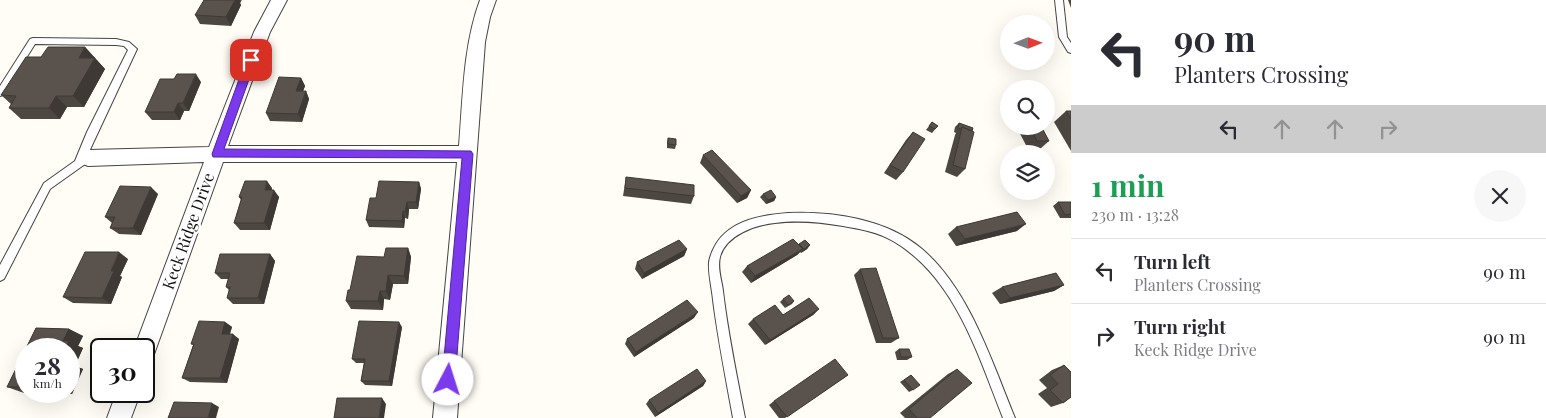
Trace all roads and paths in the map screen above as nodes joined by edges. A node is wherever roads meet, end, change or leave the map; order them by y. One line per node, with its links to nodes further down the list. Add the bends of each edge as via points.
1 (278, 0): 6 (street, Keck Ridge Drive, via 262,32)
2 (488, 0): 7 (street, via 477,42)
3 (1059, 0): 4 (lane, via 1063,38)
4 (1071, 50)
5 (0, 93): 8 (lane, via 34,41 116,42 133,49 92,132)
6 (217, 154): 7 (street); 8 (street); 10 (street, Keck Ridge Drive)
7 (468, 154): 13 (street)
8 (84, 160): 9 (lane, via 48,186)
9 (0, 276)
10 (149, 338)
11 (125, 403): 12 (street)
12 (120, 418)
13 (445, 418)
14 (739, 418): 15 (lane, via 718,304 714,259 721,244 733,232 751,224 771,218 814,216 855,224 898,238 918,251 964,311)
15 (1009, 418)

